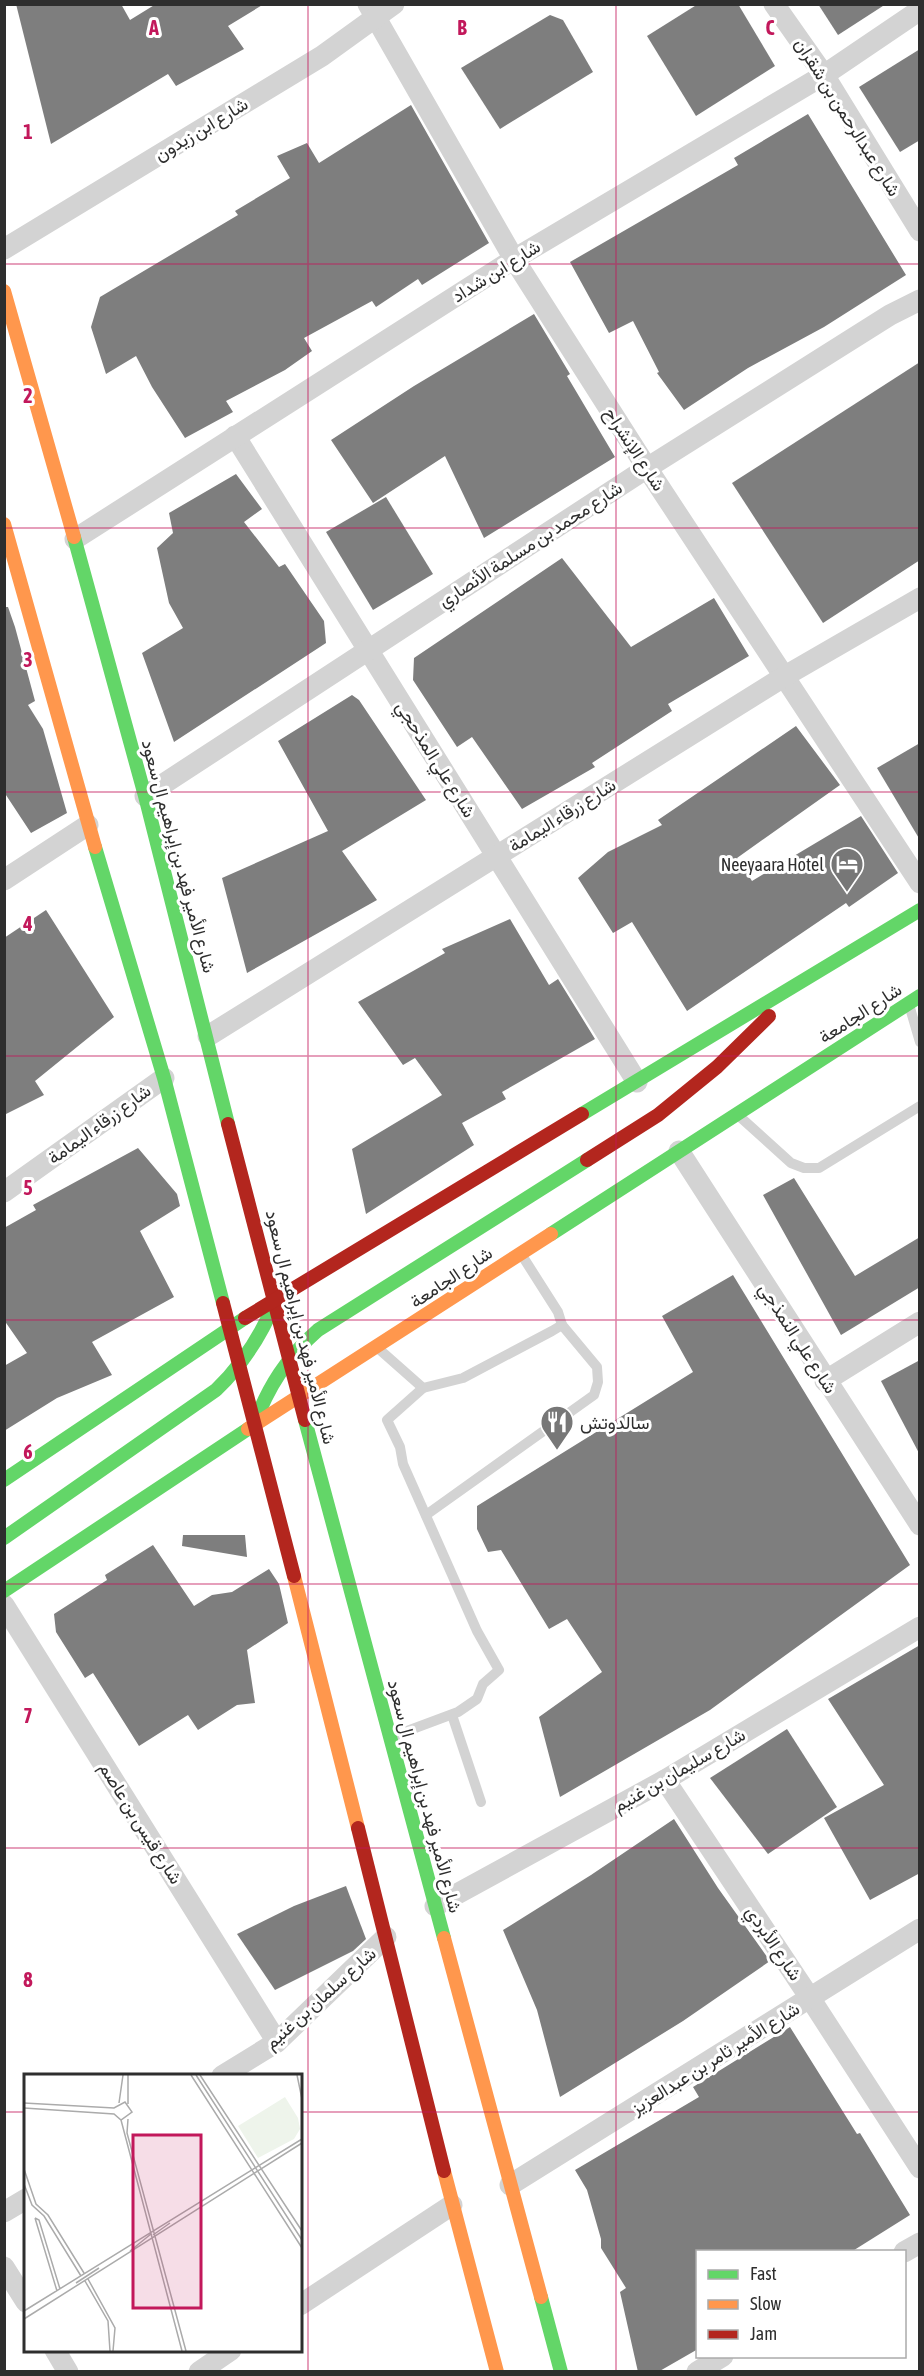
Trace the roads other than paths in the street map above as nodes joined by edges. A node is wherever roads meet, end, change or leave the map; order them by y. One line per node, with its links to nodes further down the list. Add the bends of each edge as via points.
1 (394, 4): 3 (street, شارع ابن زيدون)
2 (774, 4): 5 (street, شارع عبدالرحمن بن شقران)
3 (372, 10): 7 (street, شارع ابن زيدون, via 322,56); 8 (street, شارع الإنشراح)
4 (920, 10): 5 (street, شارع ابن شداد)
5 (824, 75): 6 (street, شارع عبدالرحمن بن شقران); 8 (street, شارع ابن شداد)
6 (920, 231)
7 (4, 249)
8 (514, 259): 11 (street, شارع ابن شداد); 12 (street, شارع الإنشراح)
9 (4, 291): 14 (main road, شارع الأمير فهد بن إبراهيم ال سعود)
10 (920, 300): 12 (street, شارع محمد بن مسلمة الأنصاري)
11 (236, 436): 14 (street, شارع ابن شداد); 18 (street, شارع علي المذحجي)
12 (647, 468): 18 (street, شارع محمد بن مسلمة الأنصاري); 19 (street, شارع الإنشراح)
13 (4, 524): 15 (main road)
14 (75, 538): 20 (main road, شارع الأمير فهد بن إبراهيم ال سعود)
15 (21, 582): 16 (street); 21 (main road)
16 (4, 596)
17 (920, 598): 19 (street, شارع زرقاء اليمامة)
18 (368, 650): 20 (street, شارع محمد بن مسلمة الأنصاري); 22 (street, شارع علي المذحجي)
19 (785, 676): 22 (street, شارع زرقاء اليمامة); 24 (street, شارع الإنشراح)
20 (145, 796): 28 (main road, شارع الأمير فهد بن إبراهيم ال سعود)
21 (88, 825): 23 (street); 30 (main road)
22 (496, 856): 28 (street, شارع زرقاء اليمامة); 31 (street, شارع علي المذحجي)
23 (4, 880)
24 (920, 884)
25 (920, 910): 26 (main road)
26 (796, 986): 31 (main road); 42 (main road, via 731,1054 658,1115 318,1330)
27 (914, 1000): 29 (lane); 33 (main road, شارع الجامعة)
28 (208, 1036): 37 (main road, شارع الأمير فهد بن إبراهيم ال سعود)
29 (920, 1042)
30 (164, 1078): 35 (street, شارع زرقاء اليمامة); 40 (main road)
31 (637, 1082): 37 (main road)
32 (920, 1106): 33 (lane, via 819,1167 791,1163)
33 (736, 1114): 34 (main road, شارع الجامعة)
34 (679, 1151): 36 (main road, شارع الجامعة); 44 (street, شارع علي النمذجي)
35 (4, 1192)
36 (520, 1253): 39 (lane, via 558,1312); 41 (main road, شارع الجامعة)
37 (275, 1302): 40 (main road); 42 (main road, شارع الأمير فهد بن إبراهيم ال سعود); 43 (main road, via 258,1340)
38 (920, 1322): 44 (street)
39 (562, 1325): 45 (lane, via 463,1378); 49 (lane, via 597,1367 594,1395)
40 (229, 1329): 43 (main road); 48 (main road)
41 (377, 1348): 45 (lane); 46 (main road, شارع الجامعة)
42 (288, 1357): 46 (main road, شارع الأمير فهد بن إبراهيم ال سعود); 47 (main road, via 273,1378)
43 (239, 1368): 47 (main road); 51 (main road, via 204,1400)
44 (825, 1381): 50 (street, شارع علي النمذجي)
45 (423, 1388): 49 (lane, via 387,1420)
46 (299, 1397): 47 (main road, شارع الجامعة); 56 (main road, شارع الأمير فهد بن إبراهيم ال سعود)
47 (254, 1425): 52 (main road, شارع الجامعة); 61 (main road)
48 (4, 1480)
49 (426, 1515): 55 (lane, via 477,1631 499,1670 483,1684 477,1699)
50 (920, 1525)
51 (4, 1538)
52 (4, 1591)
53 (4, 1605): 63 (street, شارع قيس بن عاصم)
54 (920, 1627): 57 (street, شارع سليمان بن غنيم)
55 (452, 1715): 56 (lane); 58 (lane)
56 (391, 1737): 59 (main road, شارع الأمير فهد بن إبراهيم ال سعود)
57 (665, 1780): 59 (street, شارع سليمان بن غنيم); 62 (street, شارع الأبردي)
58 (481, 1802)
59 (435, 1906): 66 (main road, شارع الأمير فهد بن إبراهيم ال سعود)
60 (920, 1929): 62 (street, شارع الأمير ثامر بن عبدالعزيز)
61 (386, 1937): 63 (street, شارع سلمان بن غنيم); 68 (main road)
62 (810, 1998): 65 (street, شارع الأبردي); 66 (street, شارع الأمير ثامر بن عبدالعزيز)
63 (277, 2042): 64 (street, شارع سلمان بن غنيم)
64 (225, 2074)
65 (920, 2168)
66 (510, 2185): 81 (main road, شارع الأمير فهد بن إبراهيم ال سعود)
67 (24, 2200): 69 (street)
68 (452, 2205): 74 (street); 80 (main road)
69 (4, 2212)
70 (920, 2243): 71 (street)
71 (906, 2251)
72 (4, 2267): 73 (street)
73 (24, 2299)
74 (302, 2304)
75 (56, 2352): 78 (street)
76 (228, 2352): 79 (street)
77 (720, 2358): 82 (street)
78 (68, 2372)
79 (199, 2372)
80 (497, 2372)
81 (561, 2372)
82 (697, 2372)

